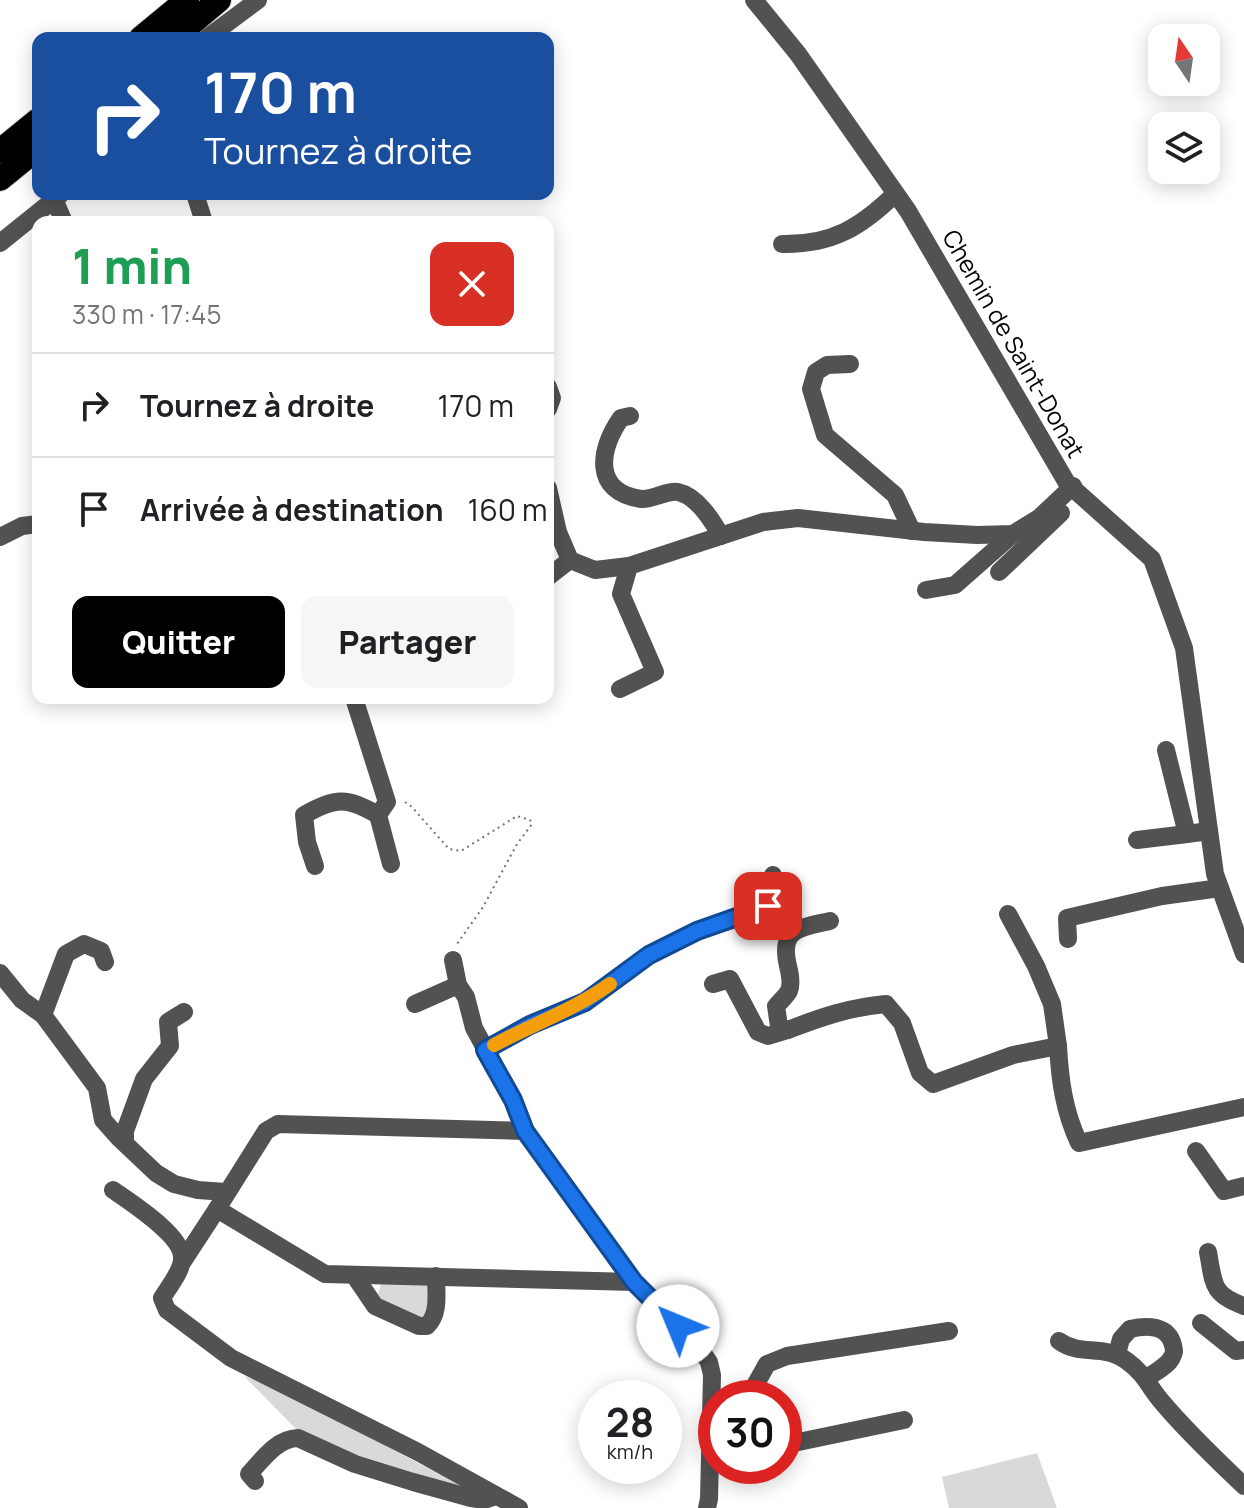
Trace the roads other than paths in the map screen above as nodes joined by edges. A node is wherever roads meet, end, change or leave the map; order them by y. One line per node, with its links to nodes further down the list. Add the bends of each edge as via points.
1 (187, 0): 5 (highway)
2 (219, 0): 6 (highway)
3 (258, 0): 7 (street)
4 (754, 0): 12 (street, Chemin de Saint-Donat)
5 (148, 32)
6 (181, 32)
7 (215, 32)
8 (32, 125): 9 (highway)
9 (0, 151)
10 (32, 153): 11 (highway)
11 (0, 179)
12 (895, 194): 17 (street, via 862,224 833,237); 20 (street, Chemin de Saint-Donat)
13 (54, 200): 14 (street)
14 (34, 216)
15 (32, 218): 16 (street)
16 (0, 243)
17 (782, 244)
18 (850, 364): 23 (street, via 827,365 816,372 811,389 825,435 895,495)
19 (630, 416): 25 (street, via 621,418 604,451 607,478 618,490 643,499 677,492 693,500)
20 (1073, 486): 24 (street); 30 (street, via 1068,507); 36 (street, Chemin de Saint-Donat, via 1152,559 1184,648)
21 (554, 514): 27 (street)
22 (32, 525): 26 (street)
23 (912, 531): 24 (street); 25 (street, via 798,518 763,522)
24 (1013, 534): 31 (street, via 955,585)
25 (721, 536): 28 (street)
26 (0, 537)
27 (570, 560): 28 (street, via 595,570); 29 (street)
28 (629, 566): 32 (street, via 621,594 655,672)
29 (554, 572)
30 (999, 572)
31 (926, 590)
32 (620, 689)
33 (356, 704): 35 (street, via 386,796)
34 (1166, 750): 37 (street)
35 (378, 815): 39 (street); 40 (street, via 355,802 326,802 304,815)
36 (1209, 831): 37 (street); 42 (street, Chemin de Saint-Donat)
37 (1187, 834): 38 (street)
38 (1137, 840)
39 (391, 864)
40 (315, 866)
41 (773, 875): 57 (street, via 776,894 768,906 649,955 585,1002)
42 (1220, 888): 45 (street, via 1067,918); 46 (street, Chemin de Saint-Donat)
43 (1008, 914): 56 (street, via 1052,1004)
44 (830, 921): 55 (street, via 788,936 784,947 789,990 776,1006 779,1026)
45 (1068, 939)
46 (1244, 954)
47 (453, 960): 51 (street)
48 (105, 962): 54 (street, via 101,951 84,944 66,954)
49 (0, 973): 54 (street)
50 (713, 984): 55 (street, via 730,979 758,1032 768,1036)
51 (458, 985): 52 (street); 57 (street)
52 (415, 1004)
53 (184, 1012): 60 (street, via 168,1022 170,1046 144,1079)
54 (43, 1015): 60 (street, via 97,1088 103,1120)
55 (788, 1030): 56 (street, via 829,1014 886,1004 902,1023 920,1073 933,1084 1013,1055)
56 (1058, 1046): 58 (street, via 1060,1084 1079,1143)
57 (485, 1050): 59 (street)
58 (1244, 1107)
59 (525, 1131): 64 (street, via 278,1124 266,1131); 69 (street)
60 (125, 1143): 64 (street, via 174,1184)
61 (1196, 1151): 62 (street, via 1224,1191)
62 (1244, 1186)
63 (113, 1190): 66 (street, via 180,1246)
64 (221, 1200): 66 (street); 67 (street, via 325,1274)
65 (1208, 1252): 70 (street, via 1222,1297)
66 (183, 1261): 84 (street, via 162,1298 167,1310 231,1358)
67 (354, 1275): 68 (street); 68 (street, via 375,1306 419,1326 432,1322)
68 (436, 1276): 69 (street)
69 (634, 1282): 77 (street, via 700,1349)
70 (1244, 1306)
71 (1201, 1323): 74 (street, via 1236,1351)
72 (949, 1331): 78 (street, via 787,1356 767,1364)
73 (1059, 1341): 75 (street, via 1071,1350)
74 (1244, 1350)
75 (1117, 1354): 76 (street); 76 (street, via 1130,1329 1166,1331 1174,1353)
76 (1147, 1378): 83 (street, via 1160,1400)
77 (712, 1380)
78 (758, 1380)
79 (904, 1420): 80 (street)
80 (802, 1441)
81 (255, 1481): 84 (street, via 249,1474 270,1451 288,1438 298,1438 413,1482 471,1498)
82 (710, 1484): 86 (street)
83 (1244, 1486)
84 (496, 1496): 85 (street)
85 (519, 1508)
86 (707, 1508)

